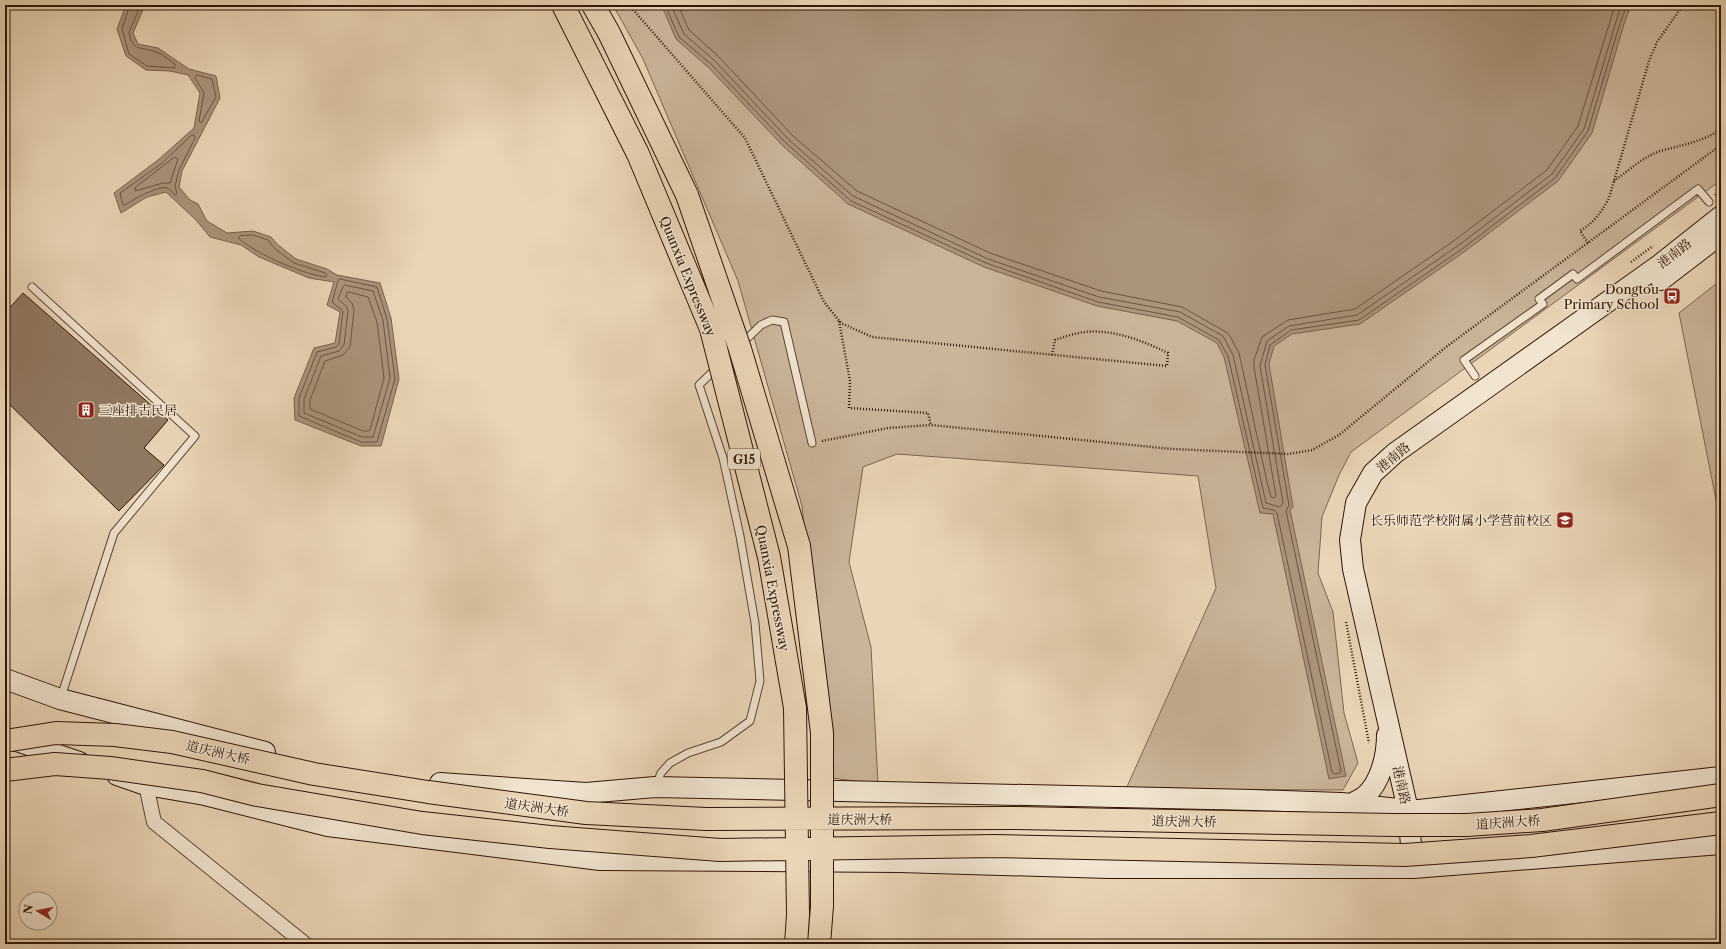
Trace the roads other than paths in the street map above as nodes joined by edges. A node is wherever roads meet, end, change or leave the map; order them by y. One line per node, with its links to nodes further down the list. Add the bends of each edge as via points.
1 (564, 5): 24 (highway, Quanxia Expressway / G15, bridge, via 638,154 710,330 770,557 794,708 798,915)
2 (593, 5): 25 (highway, Quanxia Expressway / G15, bridge, via 687,195 740,349 799,546 822,733 822,906)
3 (1715, 209): 6 (lane, via 1698,189 1577,279 1573,274 1539,299 1543,304 1464,360); 10 (main road, 港南路, via 1658,266 1395,453 1373,473 1356,503 1350,540 1353,569)
4 (1721, 234): 19 (main road, 港南路, via 1401,465 1381,484 1368,504 1364,535 1365,568)
5 (32, 287): 9 (lane, via 195,436 114,533)
6 (1475, 376)
7 (812, 443): 16 (lane, via 784,322 772,320 760,325 700,385 722,458 740,536 755,623 760,681 750,721 721,742 688,753 670,763 661,773)
8 (5, 679): 9 (main road)
9 (60, 699): 16 (main road, via 325,767 463,786 586,793)
10 (1387, 718): 18 (main road, via 1387,744 1381,770 1365,796); 19 (main road, 港南路)
11 (5, 737): 15 (main road)
12 (5, 741): 17 (highway, 道庆洲大桥, bridge, via 56,733 115,735 172,742 314,774 428,792 586,813 706,819 1014,818 1467,825 1542,820)
13 (5, 770): 20 (highway, 道庆洲大桥, bridge, via 55,764 110,768 202,781 257,795 422,823 720,850 994,846 1405,855 1531,846)
14 (1721, 777): 19 (main road)
15 (146, 785): 22 (main road, via 205,795 328,826 600,860 898,862 1109,868); 23 (street, via 154,822)
16 (655, 788): 18 (main road)
17 (1721, 795)
18 (1351, 804): 19 (main road)
19 (1414, 810): 22 (main road, 港南路)
20 (1721, 823)
21 (1721, 844): 22 (main road)
22 (1421, 867)
23 (305, 944)
24 (796, 944)
25 (819, 944)

